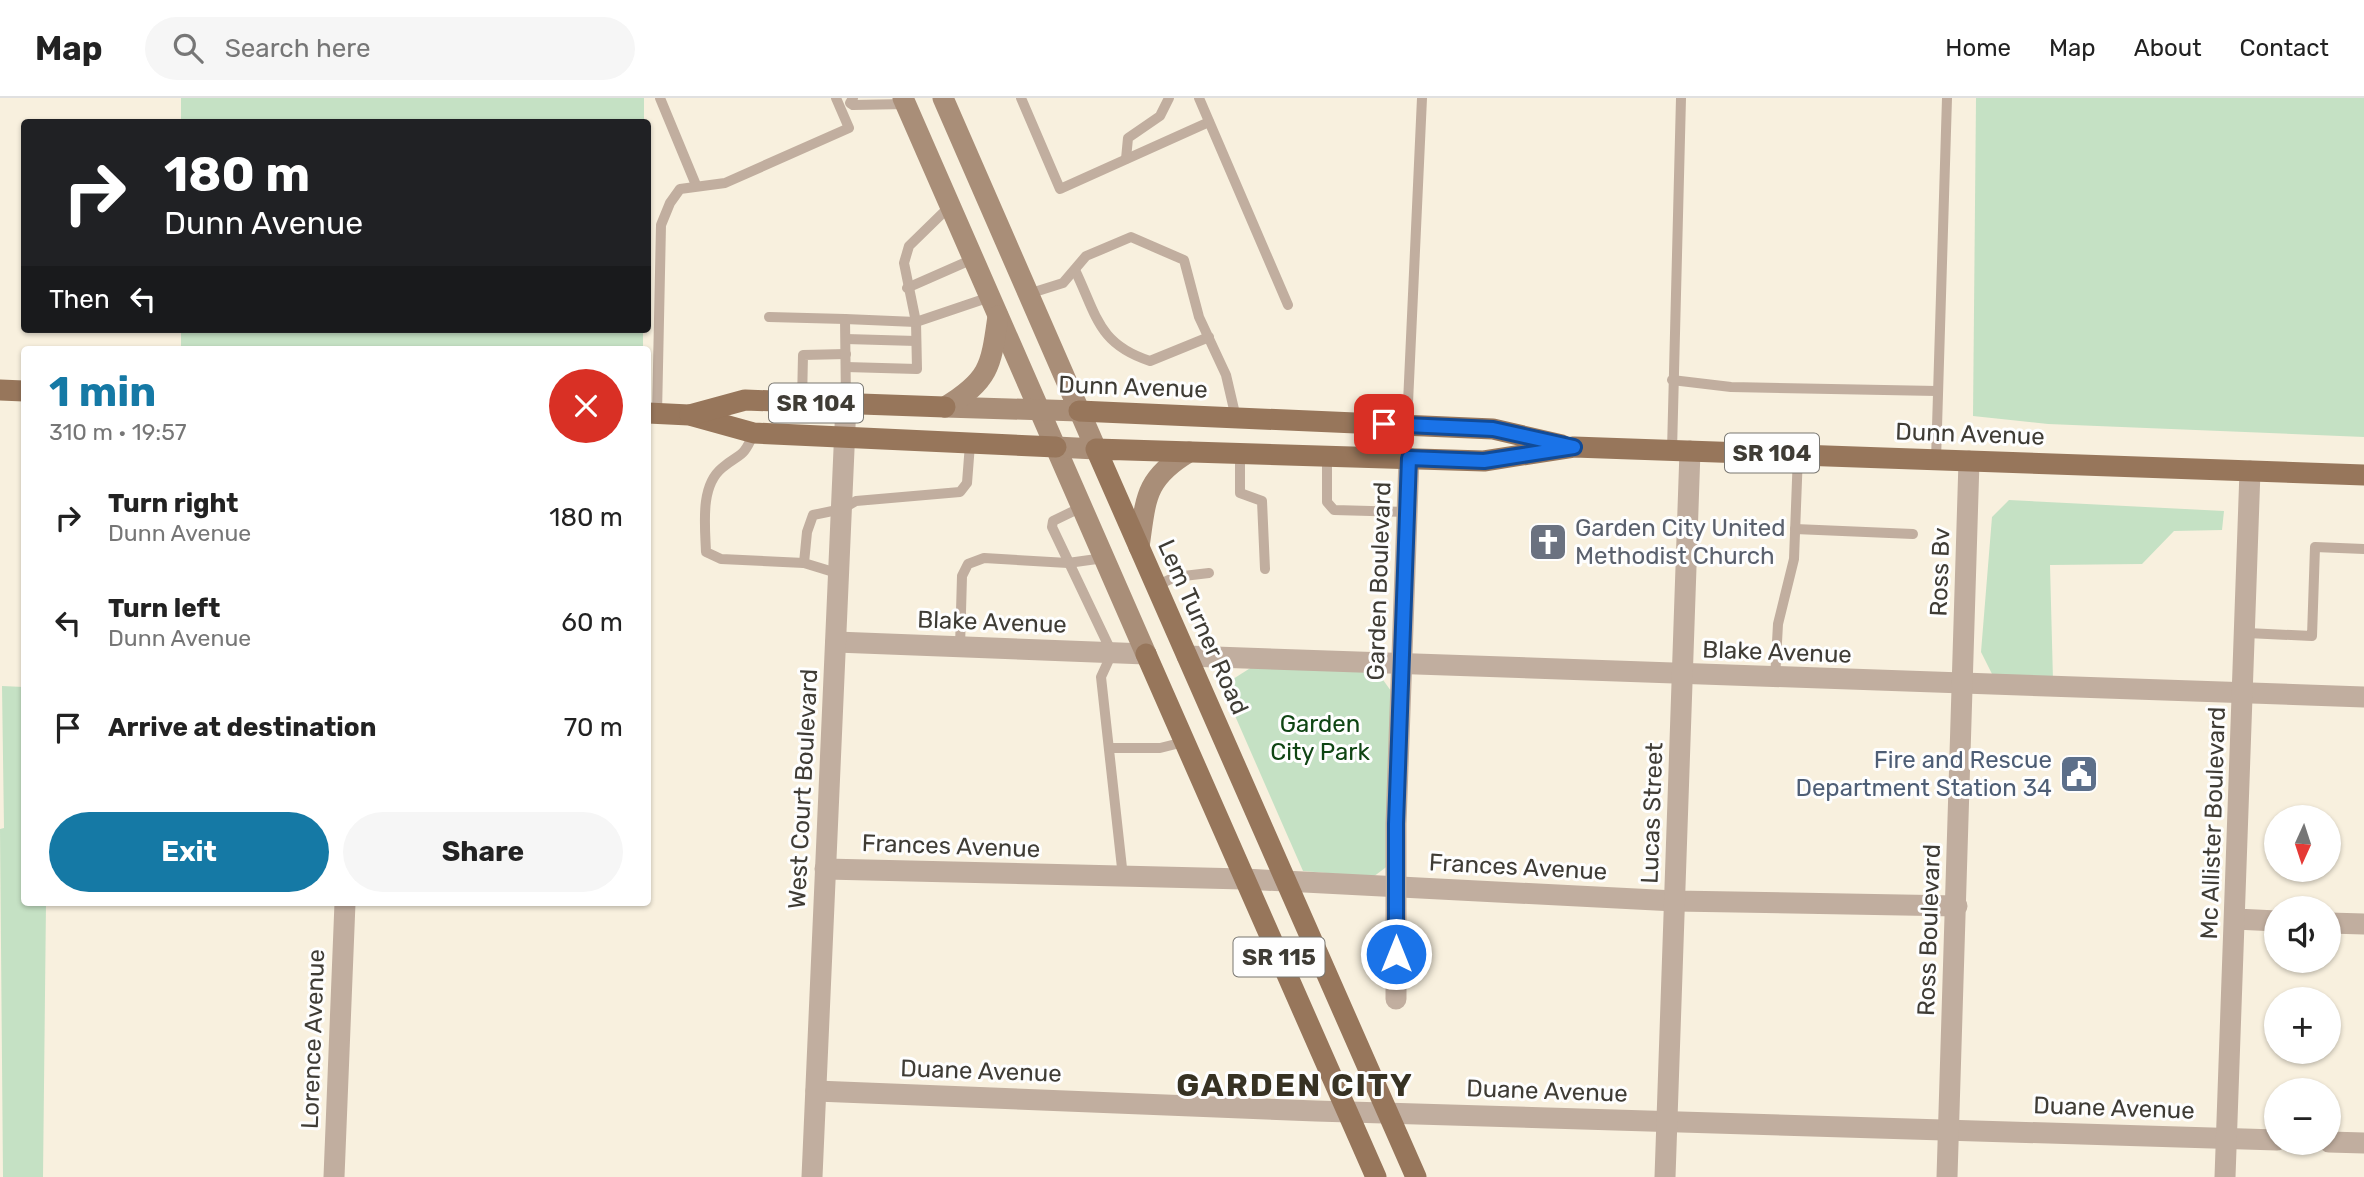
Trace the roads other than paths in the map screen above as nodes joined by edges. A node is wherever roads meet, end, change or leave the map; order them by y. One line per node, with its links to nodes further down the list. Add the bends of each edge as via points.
1 (660, 98): 13 (lane)
2 (943, 98): 18 (main road, Lem Turner Road / SR 115)
3 (1021, 98): 12 (lane, via 1060,189)
4 (1169, 98): 12 (lane, via 1160,116 1128,138)
5 (1199, 98): 11 (lane)
6 (1422, 98): 41 (lane)
7 (1681, 98): 29 (lane)
8 (1947, 98): 32 (lane)
9 (905, 101): 10 (lane); 14 (main road, SR 115)
10 (844, 102): 13 (lane, via 849,128 725,183)
11 (1209, 122): 12 (lane); 19 (lane)
12 (1126, 159)
13 (696, 185): 38 (lane, via 680,189 661,225)
14 (950, 206): 15 (main road, SR 115); 17 (lane, via 909,246 904,263)
15 (973, 259): 17 (lane); 20 (main road, SR 115)
16 (1074, 270): 18 (lane, via 1063,283); 24 (lane, via 1108,340 1129,354 1150,361); 24 (lane, via 1086,256 1131,237 1184,260)
17 (907, 288): 23 (lane)
18 (1028, 294): 37 (main road, Lem Turner Road / SR 115)
19 (1288, 305)
20 (994, 307): 23 (lane); 35 (main road, via 988,371 971,391); 36 (main road, SR 115)
21 (769, 317): 22 (lane)
22 (845, 319): 23 (lane); 25 (lane)
23 (916, 321): 26 (lane)
24 (1209, 337): 40 (lane, via 1226,375)
25 (846, 339): 26 (lane); 27 (lane)
26 (916, 341): 28 (lane, via 917,369)
27 (846, 354): 28 (lane); 33 (lane, via 803,355)
28 (846, 367): 34 (lane)
29 (1672, 380): 32 (lane, via 1731,387); 48 (lane)
30 (0, 390): 31 (main road)
31 (21, 391)
32 (1937, 391): 54 (lane)
33 (802, 402): 34 (main road, Dunn Avenue / SR 104); 39 (main road, Dunn Avenue / SR 104, via 746,400)
34 (846, 404): 35 (main road, Dunn Avenue / SR 104); 43 (street, West Court Boulevard)
35 (945, 407): 36 (main road, Dunn Avenue / SR 104)
36 (1039, 410): 37 (main road, Dunn Avenue / SR 104); 45 (main road, SR 115)
37 (1080, 411): 40 (main road, Dunn Avenue / SR 104); 47 (main road, Lem Turner Road / SR 115)
38 (652, 414): 39 (main road, Dunn Avenue / SR 104)
39 (689, 415): 42 (main road, Dunn Avenue / SR 104)
40 (1236, 418): 41 (main road, Dunn Avenue / SR 104)
41 (1408, 425): 46 (main road, Dunn Avenue / SR 104, via 1493,429)
42 (754, 433): 43 (main road, Dunn Avenue / SR 104); 66 (lane, via 744,455 722,468 708,485 706,552 721,559)
43 (845, 439): 44 (main road, Dunn Avenue / SR 104); 59 (street, West Court Boulevard)
44 (970, 444): 45 (main road, Dunn Avenue / SR 104); 59 (lane, via 967,483 960,492 856,501)
45 (1056, 447): 47 (main road, Dunn Avenue / SR 104); 58 (main road, SR 115)
46 (1574, 447): 48 (main road, Dunn Avenue / SR 104); 53 (main road, Dunn Avenue / SR 104, via 1484,461)
47 (1096, 449): 49 (main road, Dunn Avenue / SR 104); 63 (main road, Lem Turner Road / SR 115)
48 (1681, 451): 51 (main road, Dunn Avenue / SR 104); 79 (street, Lucas Street)
49 (1189, 452): 50 (main road, Dunn Avenue / SR 104); 63 (main road, via 1153,481)
50 (1240, 453): 52 (main road, Dunn Avenue / SR 104); 68 (lane, via 1240,493 1262,500)
51 (1798, 454): 54 (main road, Dunn Avenue / SR 104); 61 (lane)
52 (1327, 456): 53 (main road, Dunn Avenue / SR 104); 60 (lane, via 1327,502 1334,510)
53 (1409, 458): 60 (street, Garden Boulevard)
54 (1936, 460): 55 (main road, Dunn Avenue / SR 104)
55 (1969, 461): 56 (main road, Dunn Avenue / SR 104); 81 (street, Ross Bv)
56 (2250, 471): 57 (main road, Dunn Avenue / SR 104); 72 (street, Mc Allister Boulevard)
57 (2364, 475)
58 (1082, 507): 65 (main road, SR 115); 67 (lane, via 1053,521)
59 (842, 509): 66 (lane, via 813,514); 70 (street, West Court Boulevard)
60 (1407, 512): 78 (street, Garden Boulevard)
61 (1795, 529): 62 (lane); 80 (lane, via 1794,559 1778,624)
62 (1913, 534)
63 (1139, 547): 71 (main road, Lem Turner Road / SR 115)
64 (2364, 549): 72 (lane, via 2315,547 2312,636)
65 (1104, 558): 67 (lane); 76 (main road, SR 115)
66 (804, 563): 70 (lane)
67 (1068, 563): 74 (lane, via 984,558 968,564 962,576); 75 (lane)
68 (1265, 569)
69 (1209, 573): 71 (lane, via 1175,577)
70 (840, 574): 73 (street, West Court Boulevard)
71 (1156, 586): 77 (main road, Lem Turner Road / SR 115)
72 (2246, 633): 82 (street, Mc Allister Boulevard)
73 (836, 642): 74 (street, Blake Avenue); 86 (street, West Court Boulevard)
74 (960, 647): 75 (street, Blake Avenue)
75 (1112, 653): 76 (street, Blake Avenue); 85 (lane, via 1101,677)
76 (1146, 654): 84 (main road, SR 115)
77 (1187, 656): 78 (street, Blake Avenue); 89 (main road, Lem Turner Road / SR 115)
78 (1403, 663): 79 (street, Blake Avenue); 90 (street, Garden Boulevard)
79 (1683, 675): 80 (street, Blake Avenue); 91 (street, Lucas Street)
80 (1775, 679): 81 (street, Blake Avenue)
81 (1964, 684): 82 (street, Blake Avenue); 93 (street, Ross Boulevard)
82 (2244, 694): 83 (street, Blake Avenue); 94 (street, Mc Allister Boulevard)
83 (2364, 697)
84 (1184, 742): 85 (lane, via 1160,748); 88 (main road, SR 115)
85 (1109, 748): 87 (lane)
86 (825, 869): 87 (street, Frances Avenue); 99 (street, West Court Boulevard)
87 (1123, 877): 88 (street, Frances Avenue)
88 (1244, 879): 89 (street, Frances Avenue); 100 (main road, SR 115)
89 (1286, 881): 90 (street, Frances Avenue); 101 (main road, Lem Turner Road / SR 115)
90 (1396, 887): 91 (street, Frances Avenue); 98 (street, Garden Boulevard)
91 (1675, 901): 93 (street, Frances Avenue); 102 (street, Lucas Street)
92 (345, 906): 108 (street, Lorence Avenue)
93 (1957, 906): 103 (street, Ross Boulevard)
94 (2235, 919): 95 (street); 104 (street, Mc Allister Boulevard)
95 (2264, 920)
96 (2341, 923): 97 (street)
97 (2364, 924)
98 (1396, 999)
99 (816, 1091): 100 (street, Duane Avenue); 109 (street, West Court Boulevard)
100 (1347, 1110): 101 (street, Duane Avenue); 110 (main road, SR 115)
101 (1388, 1112): 102 (street, Duane Avenue); 111 (main road, Lem Turner Road / SR 115)
102 (1668, 1121): 103 (street, Duane Avenue); 112 (street, Lucas Street)
103 (1949, 1130): 104 (street, Duane Avenue); 113 (street, Ross Boulevard)
104 (2227, 1138): 105 (street, Duane Avenue); 114 (street, Mc Allister Boulevard)
105 (2264, 1139)
106 (2341, 1142): 107 (street)
107 (2364, 1143)
108 (334, 1177)
109 (812, 1177)
110 (1376, 1177)
111 (1416, 1177)
112 (1665, 1177)
113 (1947, 1177)
114 (2225, 1177)

